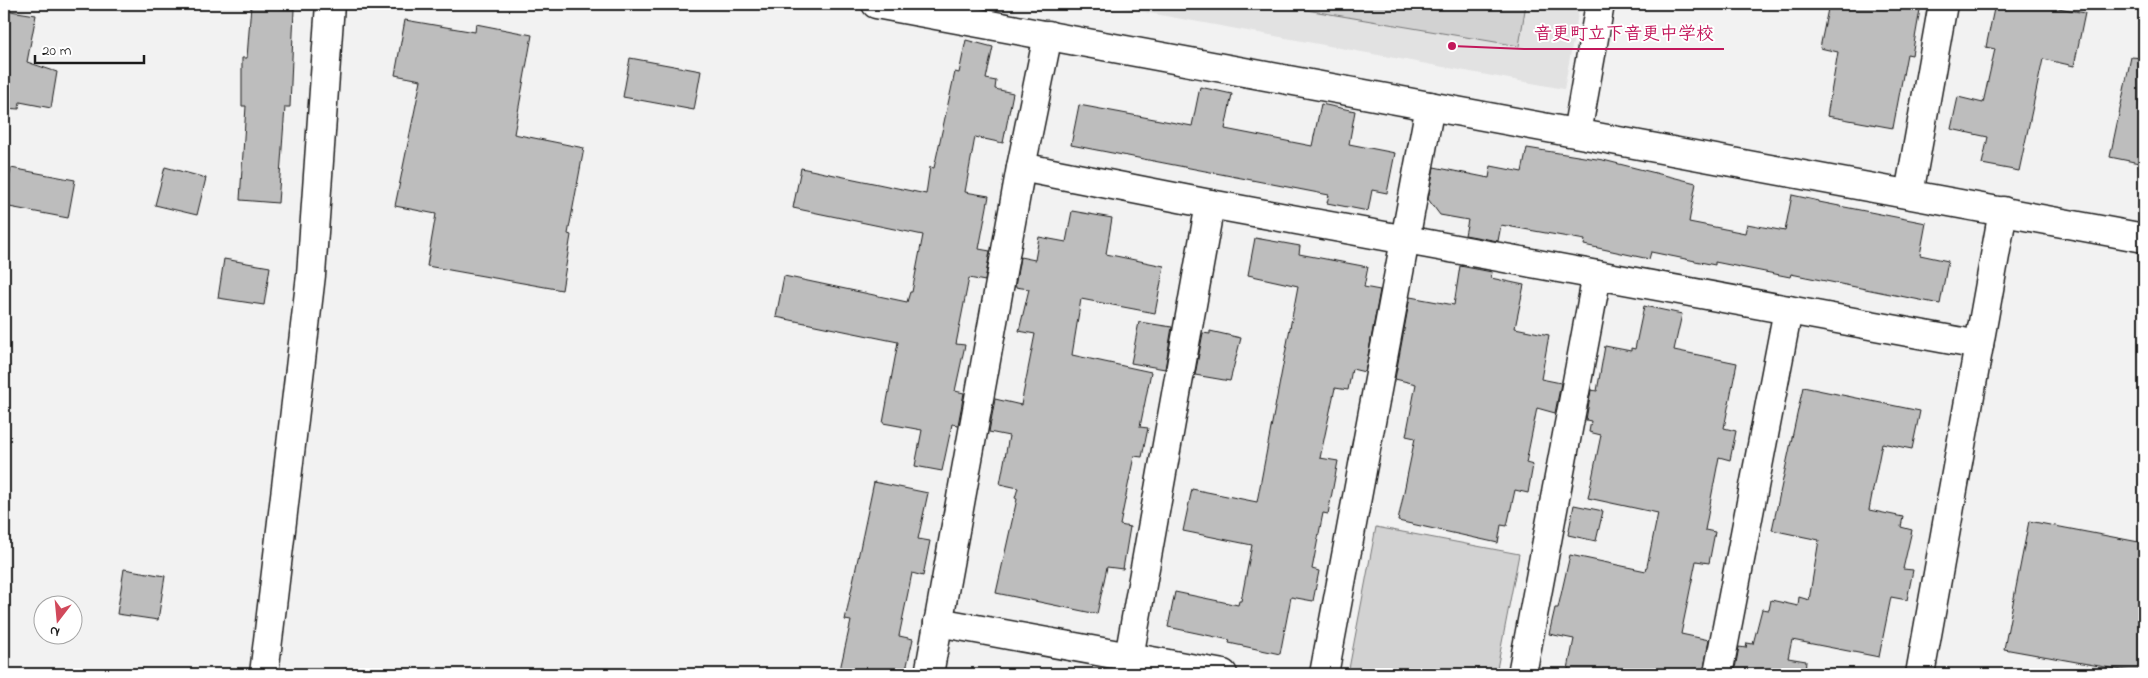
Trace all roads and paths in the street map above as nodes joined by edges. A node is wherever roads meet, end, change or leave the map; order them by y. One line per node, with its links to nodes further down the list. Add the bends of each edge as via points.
1 (330, 4): 19 (street, via 311,275)
2 (876, 4): 5 (street)
3 (1600, 4): 7 (street)
4 (1943, 4): 9 (street)
5 (1048, 35): 6 (street); 8 (street)
6 (1430, 106): 7 (street); 13 (street)
7 (1577, 133): 9 (street)
8 (1021, 168): 10 (street); 17 (street)
9 (1909, 194): 11 (street)
10 (1210, 204): 13 (street); 18 (street)
11 (2003, 212): 12 (street); 16 (street)
12 (2144, 238)
13 (1404, 240): 14 (street); 22 (street)
14 (1597, 275): 15 (street); 23 (street)
15 (1788, 310): 16 (street); 24 (street)
16 (1979, 345): 25 (street)
17 (938, 622): 18 (street); 20 (street)
18 (1128, 665): 21 (street)
19 (264, 674)
20 (929, 674)
21 (1223, 674)
22 (1324, 674)
23 (1522, 674)
24 (1718, 674)
25 (1920, 674)

